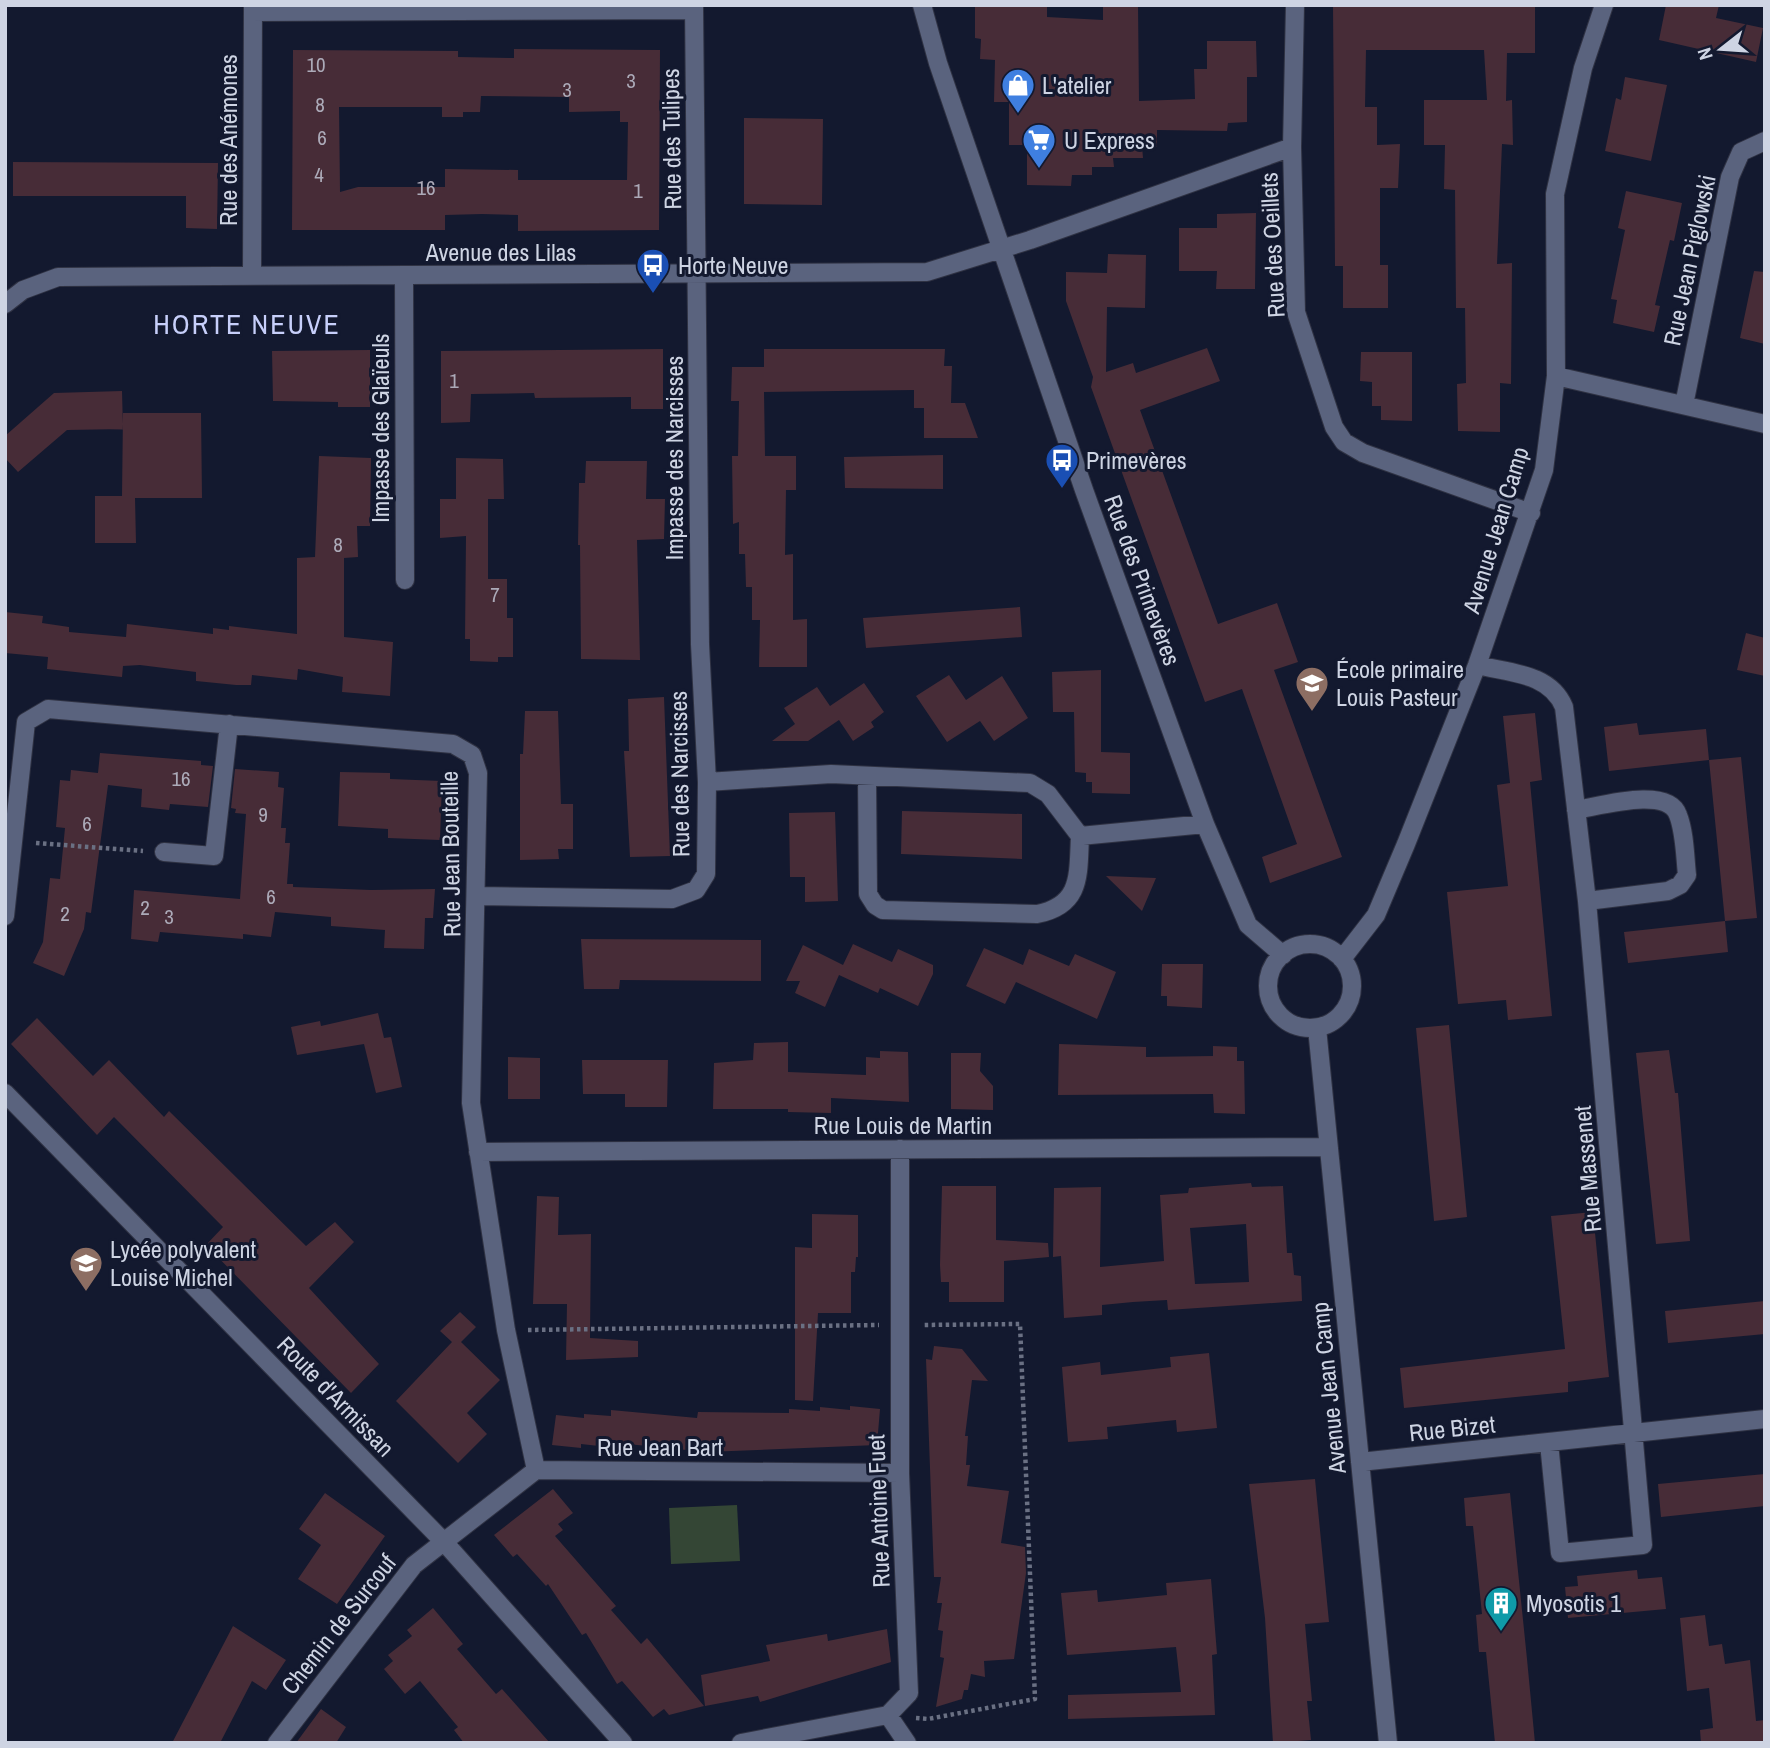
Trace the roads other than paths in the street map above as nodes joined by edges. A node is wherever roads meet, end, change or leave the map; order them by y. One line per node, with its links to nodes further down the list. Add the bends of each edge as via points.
1 (922, 5): 9 (street, Rue des Primevères)
2 (1295, 5): 8 (street, Rue des Oeillets)
3 (1604, 5): 14 (street, Avenue Jean Camp, via 1583,68 1555,194)
4 (501, 7): 5 (street); 6 (street)
5 (694, 8): 10 (street, Rue des Tulipes)
6 (253, 9): 11 (street, Rue des Anémones)
7 (1765, 141): 15 (street, Rue Jean Piglowski, via 1741,152 1730,177)
8 (1292, 147): 9 (street, Avenue des Lilas); 17 (street, Rue des Oeillets, via 1296,312 1334,427 1344,442 1363,453)
9 (1001, 249): 10 (street, Avenue des Lilas, via 927,272); 25 (street, Rue des Primevères)
10 (697, 273): 12 (street, Avenue des Lilas); 19 (street, Impasse des Narcisses)
11 (252, 274): 12 (street, Avenue des Lilas); 13 (street, Avenue des Lilas, via 58,278 23,290)
12 (404, 277): 18 (street, Impasse des Glaïeuls)
13 (5, 304)
14 (1556, 376): 15 (street); 17 (street, Avenue Jean Camp, via 1544,470)
15 (1684, 405): 16 (street)
16 (1765, 424)
17 (1531, 513): 20 (street, Avenue Jean Camp)
18 (405, 580)
19 (700, 644): 23 (street, Rue des Narcisses)
20 (1477, 665): 24 (street, Rue Massenet, via 1545,681 1559,693); 32 (street, Avenue Jean Camp, via 1376,915)
21 (229, 724): 27 (street, via 214,856); 28 (street, Rue Jean Bouteille, via 453,744 472,755 478,773); 30 (street, Rue Jean Bouteille, via 48,709 26,722)
22 (867, 777): 23 (street, via 831,774); 26 (street, via 1030,783 1048,794); 26 (street, via 868,894 883,910 1052,911 1066,904 1077,881)
23 (707, 782): 28 (street, Rue des Narcisses, via 706,874 696,890 672,899)
24 (1576, 810): 29 (street, Rue Massenet); 29 (street, via 1651,798 1667,802 1678,814 1688,875 1668,891)
25 (1205, 824): 26 (street); 31 (street, Rue des Primevères, via 1248,925)
26 (1080, 836)
27 (164, 852)
28 (477, 896): 37 (street, Rue Jean Bouteille, via 471,1103)
29 (1587, 901): 39 (street, Rue Massenet)
30 (5, 916)
31 (1283, 955): 32 (street, via 1306,944 1320,945); 33 (street, via 1269,978 1272,1004 1291,1024)
32 (1342, 959): 33 (street, via 1352,995 1339,1017)
33 (1317, 1028): 35 (street, Avenue Jean Camp)
34 (5, 1093): 44 (street, Route d'Armissan)
35 (1329, 1147): 36 (street, Rue Louis de Martin); 41 (street, Avenue Jean Camp)
36 (900, 1149): 37 (street, Rue Louis de Martin); 43 (street, Rue Antoine Fuet)
37 (478, 1152): 42 (street, Rue Jean Bouteille, via 506,1330)
38 (1765, 1419): 39 (street, Rue Bizet)
39 (1635, 1433): 40 (street, Rue Bizet); 40 (street, via 1643,1545 1560,1553)
40 (1549, 1443): 41 (street, Rue Bizet)
41 (1360, 1462): 50 (street, Avenue Jean Camp)
42 (536, 1470): 43 (street, Rue Jean Bart); 44 (street)
43 (900, 1473): 45 (street, Rue Antoine Fuet, via 909,1693)
44 (444, 1543): 46 (street, Chemin de Surcouf, via 414,1565); 47 (street, Route d'Armissan)
45 (888, 1714): 48 (street); 49 (street)
46 (277, 1743)
47 (623, 1743)
48 (741, 1743)
49 (907, 1743)
50 (1388, 1743)

